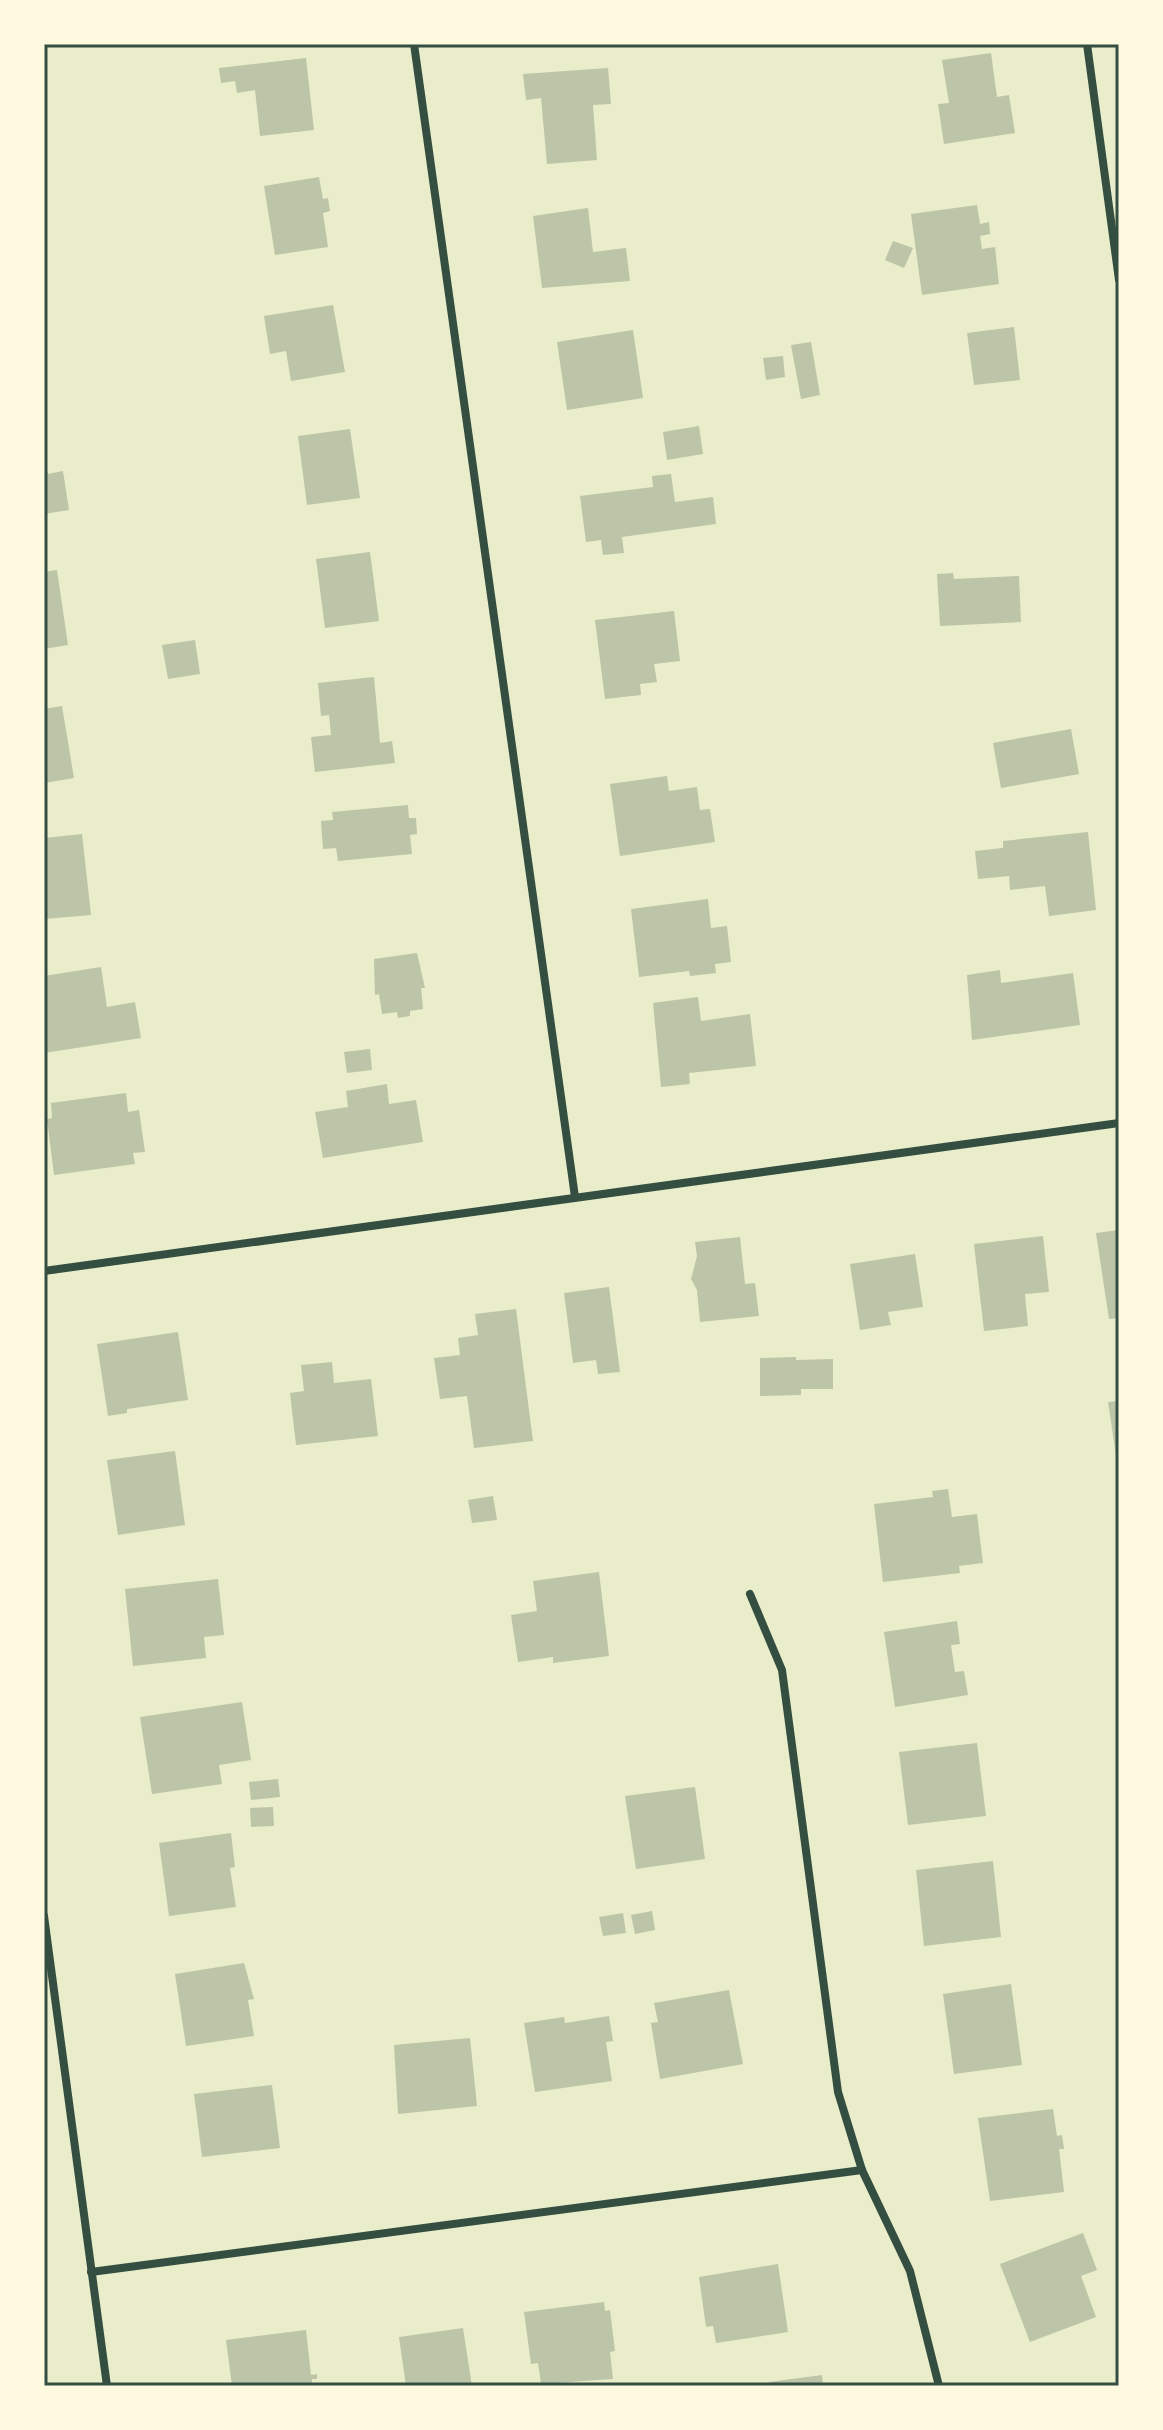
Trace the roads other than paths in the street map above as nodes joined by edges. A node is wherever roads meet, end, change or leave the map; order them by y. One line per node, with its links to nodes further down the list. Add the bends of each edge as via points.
1 (414, 44): 5 (street)
2 (1087, 44): 3 (street)
3 (1119, 280)
4 (1119, 1123): 5 (street)
5 (575, 1197): 6 (street)
6 (44, 1271)
7 (750, 1594): 9 (street, via 782,1670 838,2092)
8 (44, 1916): 10 (street)
9 (862, 2170): 10 (street); 12 (street, via 910,2271)
10 (91, 2272): 11 (street)
11 (107, 2386)
12 (939, 2386)

